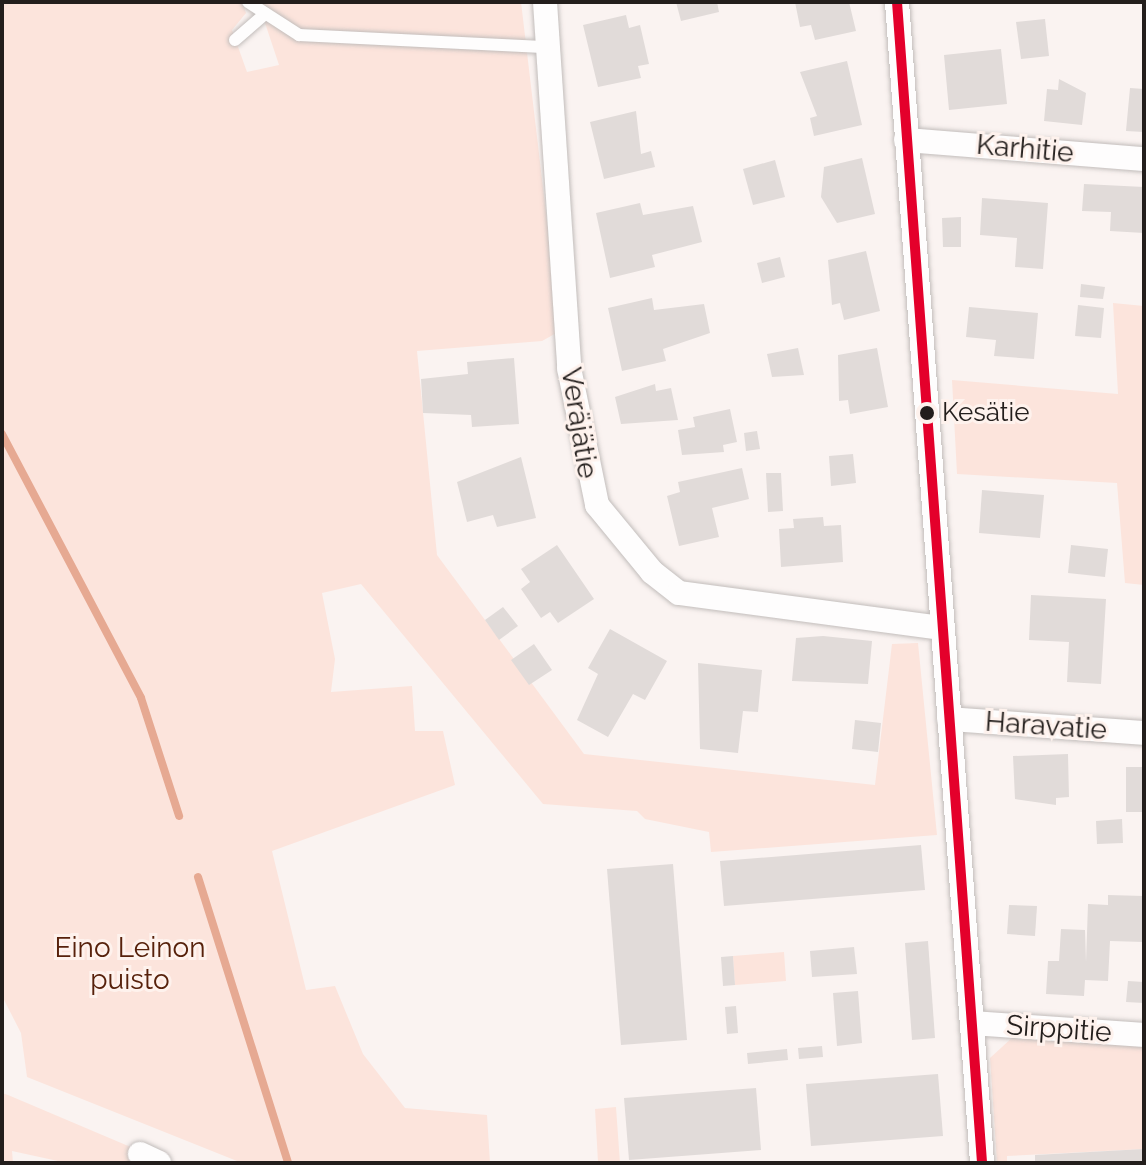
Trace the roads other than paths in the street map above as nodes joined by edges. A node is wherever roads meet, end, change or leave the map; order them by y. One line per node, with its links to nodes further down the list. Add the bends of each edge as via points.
1 (248, 2): 4 (lane)
2 (545, 2): 6 (street, Veräjätie)
3 (897, 2): 7 (street)
4 (265, 14): 5 (lane); 6 (lane, via 299,35)
5 (235, 40)
6 (548, 47): 9 (street, Veräjätie, via 569,368 597,505 652,572 679,593)
7 (906, 140): 8 (street, Karhitie); 9 (street)
8 (1144, 159)
9 (942, 628): 10 (street)
10 (949, 719): 11 (street, Haravatie); 12 (street)
11 (1144, 733)
12 (973, 1023): 13 (street, Sirppitie); 14 (street)
13 (1144, 1035)
14 (982, 1163)

